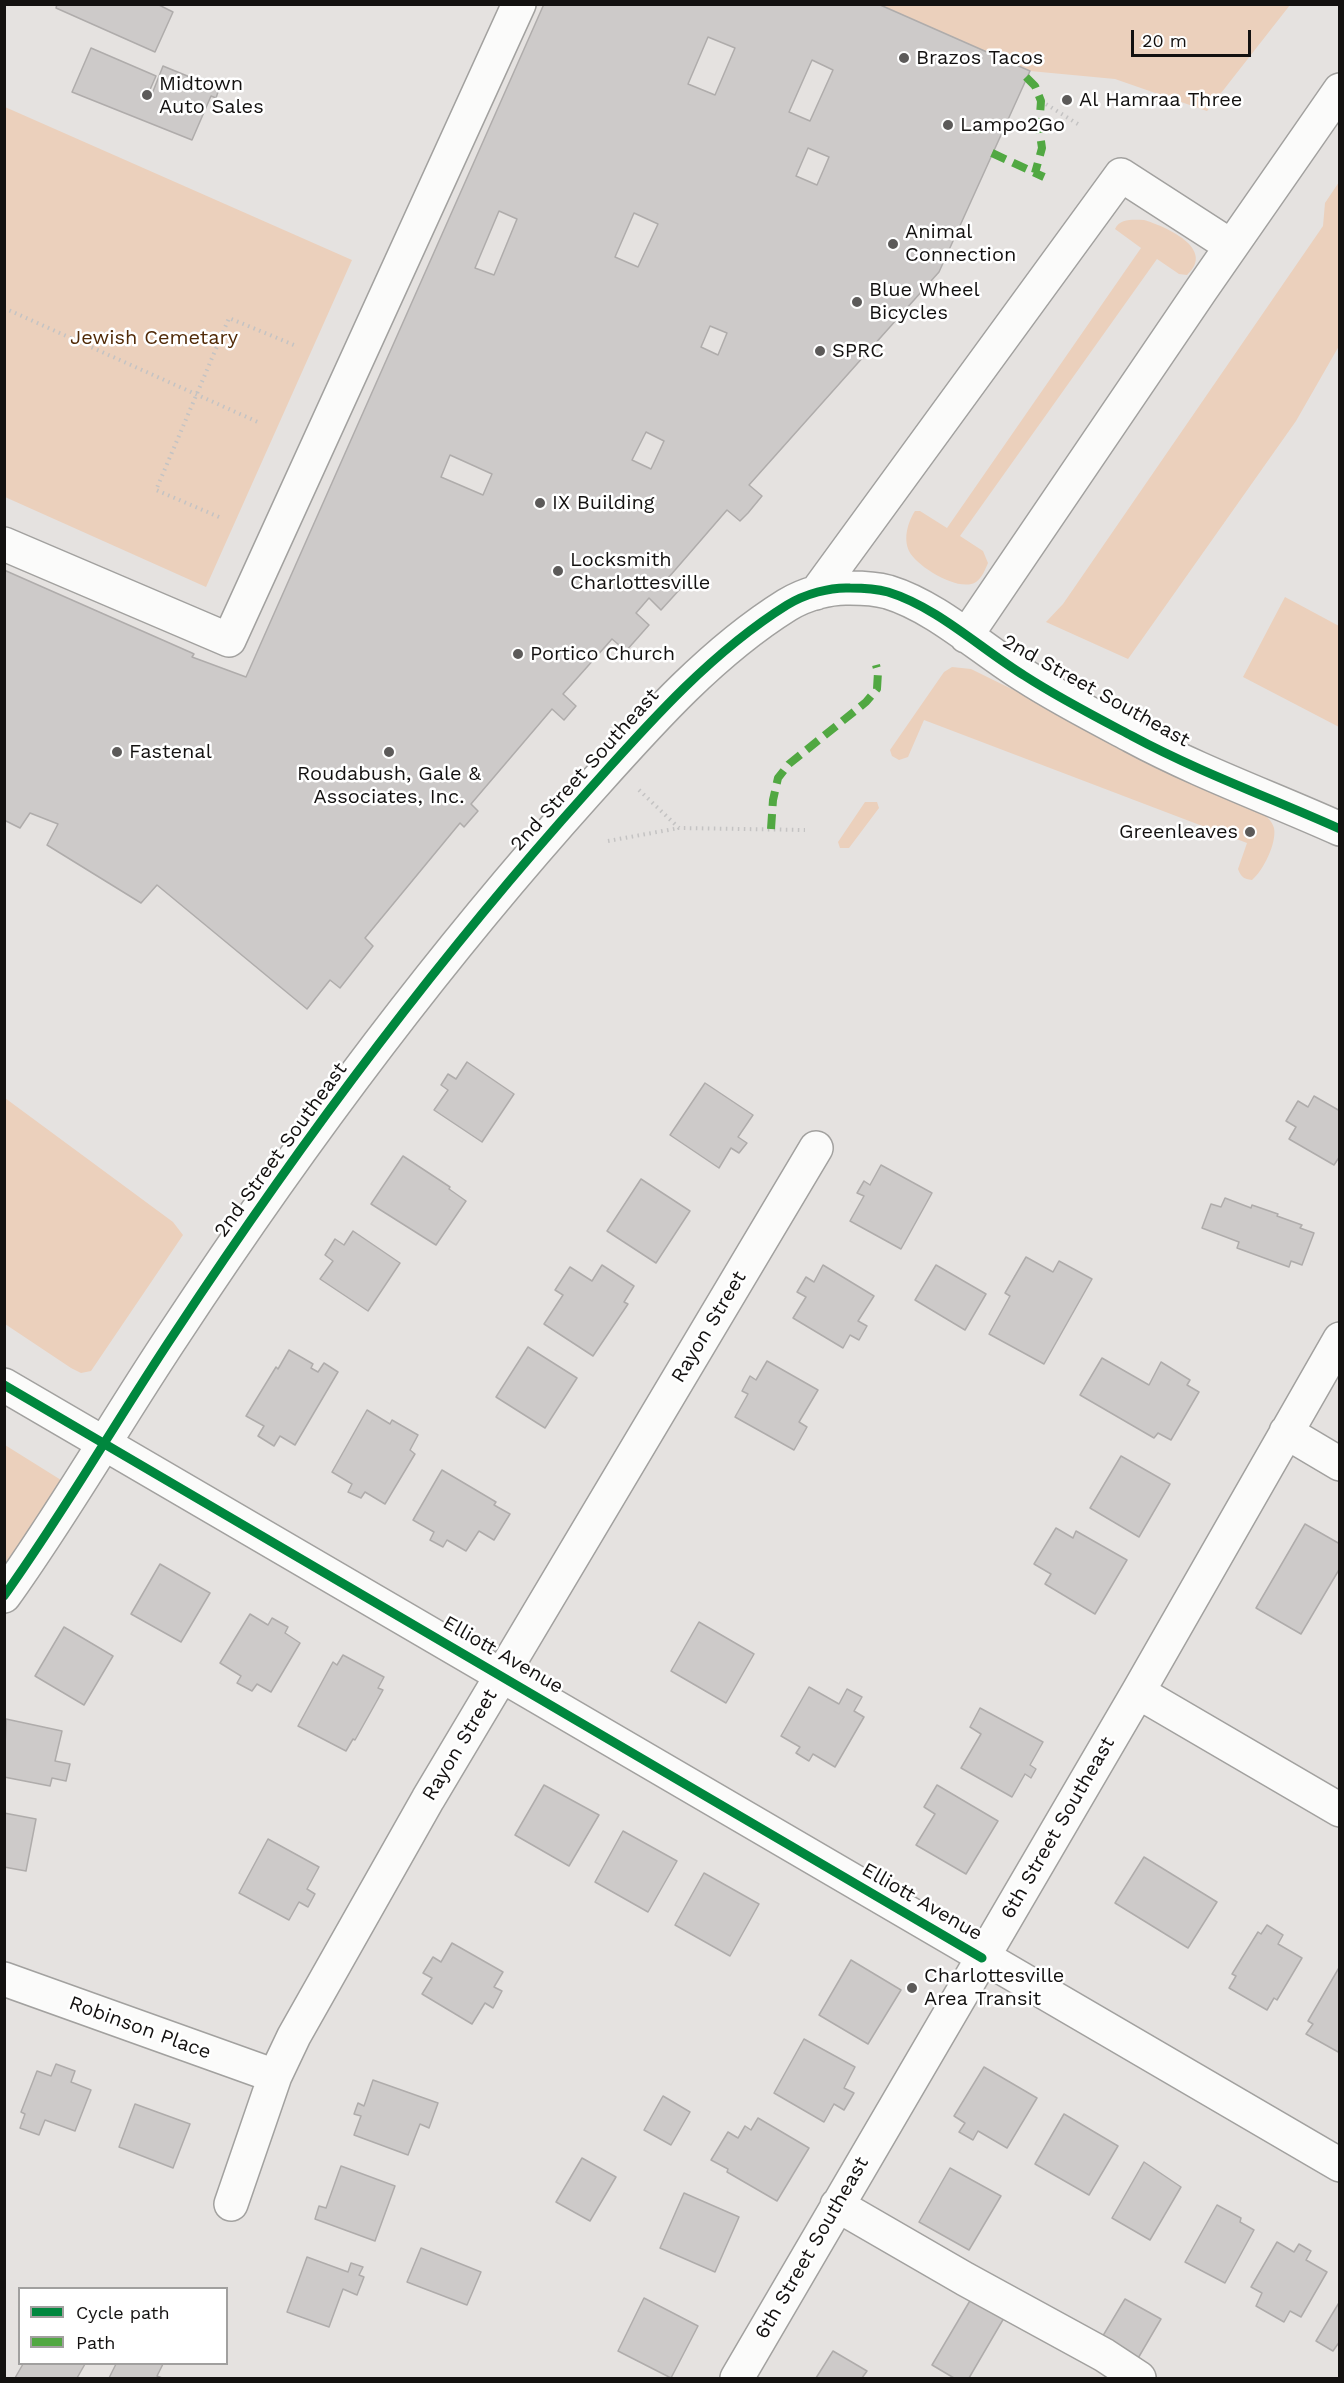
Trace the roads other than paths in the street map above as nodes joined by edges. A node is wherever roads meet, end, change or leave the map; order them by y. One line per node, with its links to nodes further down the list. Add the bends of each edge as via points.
1 (519, 4): 4 (street, via 229,640)
2 (1340, 90): 3 (street)
3 (1231, 246): 5 (street, via 1121,175); 6 (street)
4 (4, 544)
5 (816, 592): 6 (street, 2nd Street Southeast, via 844,587 886,591 918,604); 12 (street, 2nd Street Southeast, via 790,603 744,636 662,708 437,968 297,1154)
6 (966, 636): 7 (street, 2nd Street Southeast, via 1025,676 1136,738 1226,782)
7 (1340, 829)
8 (816, 1148): 15 (street, Rayon Street)
9 (1340, 1339): 11 (street, 6th Street Southeast)
10 (4, 1385): 12 (street, Elliott Avenue)
11 (1286, 1432): 13 (street); 16 (street, 6th Street Southeast)
12 (104, 1444): 14 (street, 2nd Street Southeast); 15 (street, Elliott Avenue)
13 (1340, 1464)
14 (4, 1596)
15 (502, 1676): 18 (street, Elliott Avenue); 20 (street, Rayon Street, via 352,1932)
16 (1138, 1692): 17 (street); 18 (street, 6th Street Southeast)
17 (1340, 1810)
18 (982, 1958): 21 (street, Elliott Avenue); 23 (street, 6th Street Southeast)
19 (4, 1979): 20 (street, Robinson Place)
20 (275, 2076): 22 (street, Rayon Street)
21 (1340, 2165)
22 (231, 2204)
23 (837, 2205): 24 (street, 6th Street Southeast); 25 (street, via 1104,2355)
24 (736, 2379)
25 (1139, 2379)

